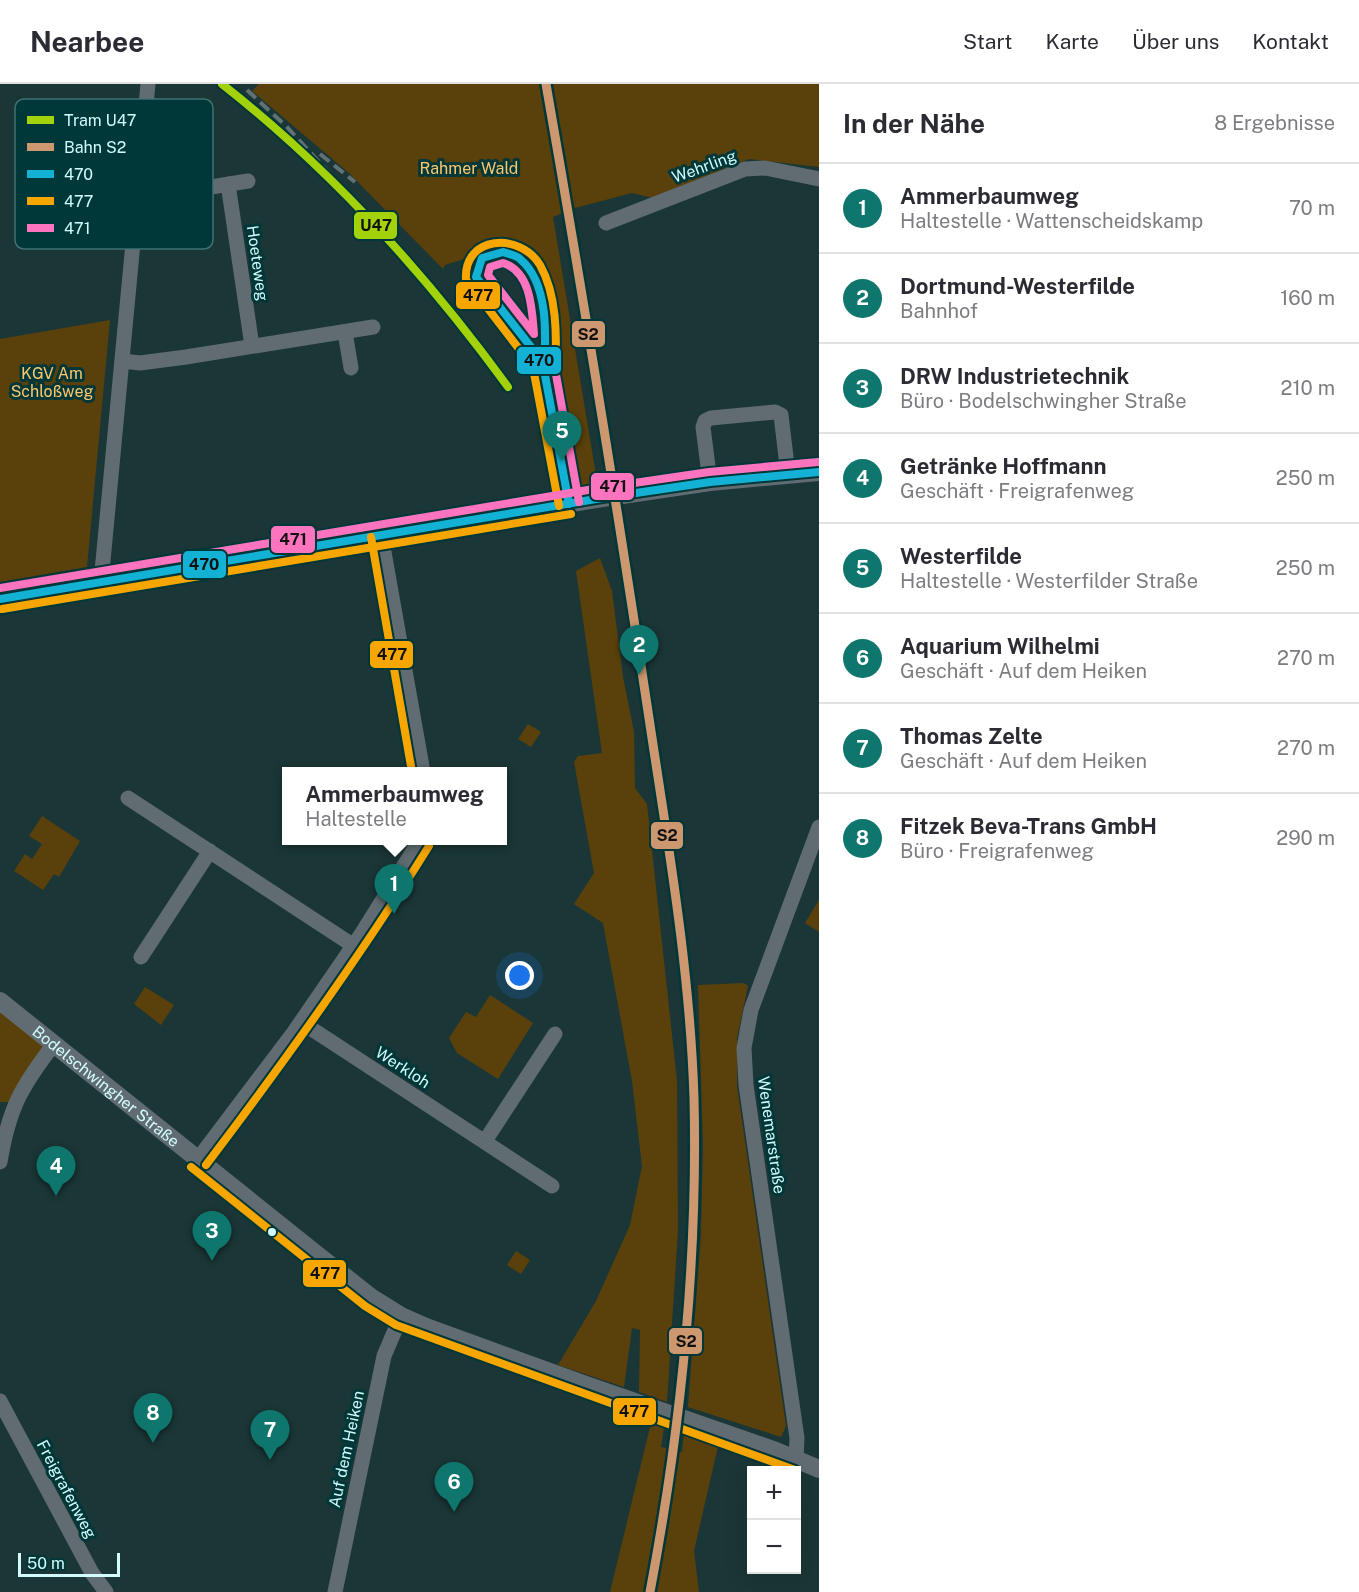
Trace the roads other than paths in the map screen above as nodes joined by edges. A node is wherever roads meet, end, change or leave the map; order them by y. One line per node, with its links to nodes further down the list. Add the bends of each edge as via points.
1 (148, 84): 2 (street)
2 (147, 99)
3 (819, 179): 7 (street, Wehrling, via 765,168 746,169)
4 (248, 181): 5 (street)
5 (228, 184): 6 (street); 11 (street, Hoeteweg)
6 (213, 187)
7 (606, 223)
8 (133, 249): 12 (street)
9 (373, 327): 10 (street)
10 (345, 332): 11 (street); 13 (street)
11 (252, 346): 12 (street, via 140,363)
12 (123, 361): 18 (street)
13 (351, 368)
14 (819, 471): 15 (street)
15 (788, 474): 16 (street); 16 (street, via 781,415 776,412 711,418 703,427)
16 (710, 482): 17 (street)
17 (381, 535): 18 (street); 20 (street)
18 (101, 582): 19 (street)
19 (0, 599)
20 (422, 767)
21 (128, 798): 24 (street)
22 (819, 827): 37 (street, Wenemarstraße, via 760,981 744,1048 746,1085 797,1438)
23 (417, 845): 25 (street)
24 (210, 851): 25 (street); 26 (street)
25 (354, 945): 28 (street)
26 (141, 957)
27 (0, 1001): 30 (street, Bodelschwingher Straße)
28 (301, 1022): 31 (street, Werkloh); 32 (street)
29 (555, 1034): 31 (street)
30 (54, 1044): 32 (street, Bodelschwingher Straße); 33 (street, via 15,1102 6,1124)
31 (485, 1141): 34 (street, Werkloh)
32 (198, 1159): 35 (street, Bodelschwingher Straße)
33 (0, 1162)
34 (552, 1186)
35 (400, 1316): 37 (street, Bodelschwingher Straße); 40 (street, Auf dem Heiken, via 384,1356)
36 (0, 1401): 39 (street, Freigrafenweg, via 92,1573)
37 (796, 1459): 38 (street, Bodelschwingher Straße)
38 (819, 1469)
39 (106, 1592)
40 (335, 1592)

